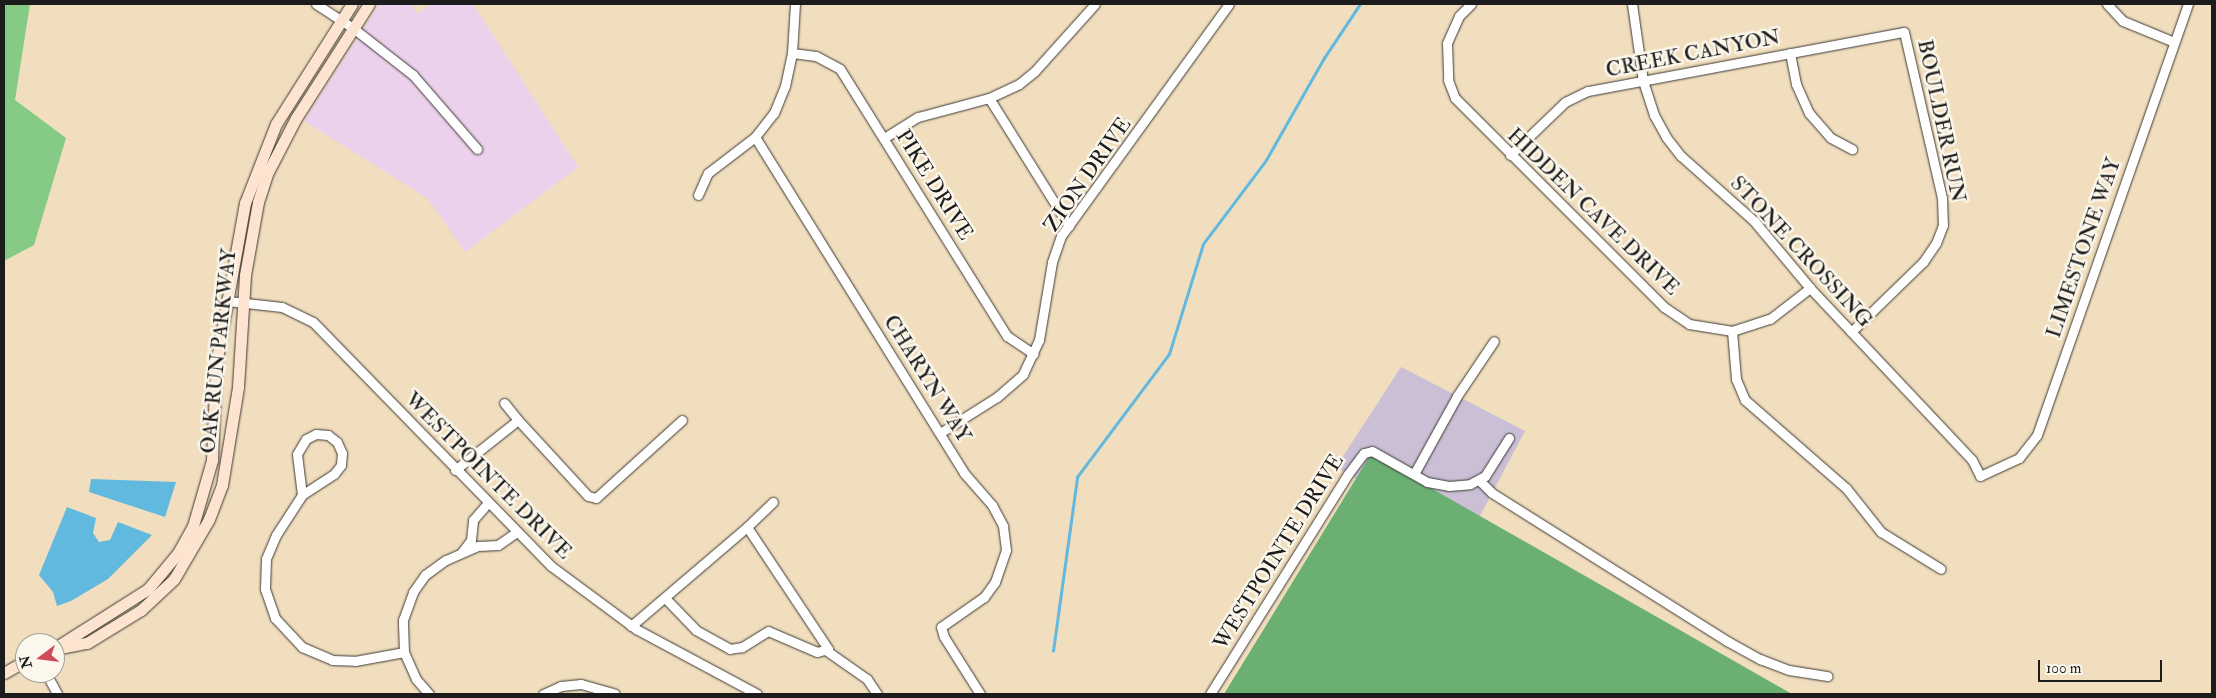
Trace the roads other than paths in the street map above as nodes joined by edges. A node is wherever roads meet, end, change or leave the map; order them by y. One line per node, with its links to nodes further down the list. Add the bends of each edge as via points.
1 (316, 4): 11 (street)
2 (352, 4): 11 (street, OAK RUN PARKWAY)
3 (369, 4): 12 (street, OAK RUN PARKWAY)
4 (794, 4): 15 (street)
5 (1095, 4): 18 (street, via 1034,72 1019,84)
6 (1229, 4): 25 (street, ZION DRIVE)
7 (1470, 4): 23 (street, HIDDEN CAVE DRIVE, via 1459,16 1447,43 1448,80 1462,109)
8 (1632, 4): 17 (street, STONE CROSSING)
9 (2108, 4): 14 (street, via 2123,21)
10 (2188, 4): 14 (street, LIMESTONE WAY)
11 (342, 20): 12 (street); 27 (street, OAK RUN PARKWAY, via 276,124 251,184 240,224)
12 (354, 28): 21 (street, via 432,93); 28 (street, OAK RUN PARKWAY, via 296,118 268,172 252,225)
13 (1904, 32): 16 (street, CREEK CANYON); 30 (street, BOULDER RUN, via 1942,198 1942,225 1936,243 1923,262)
14 (2174, 42): 40 (street, LIMESTONE WAY, via 2038,435 2019,458)
15 (792, 53): 19 (street, via 781,99 769,122); 20 (street, PIKE DRIVE, via 816,56 840,69)
16 (1790, 53): 17 (street, CREEK CANYON); 22 (street, via 1796,84 1809,113 1831,138)
17 (1643, 81): 23 (street, CREEK CANYON, via 1575,96 1550,115); 26 (street, STONE CROSSING, via 1660,128 1676,150 1754,221)
18 (989, 98): 20 (street, via 918,118); 25 (street)
19 (755, 138): 24 (street, via 708,173); 36 (street, CHARYN WAY)
20 (884, 138): 32 (street, PIKE DRIVE, via 1007,336)
21 (477, 149)
22 (1852, 149)
23 (1510, 155): 29 (street, HIDDEN CAVE DRIVE, via 1664,307 1689,324)
24 (698, 195)
25 (1069, 226): 32 (street, ZION DRIVE, via 1052,262 1046,309)
26 (1810, 288): 29 (street, HIDDEN CAVE DRIVE, via 1770,320); 30 (street, STONE CROSSING)
27 (228, 301): 28 (street, WESTPOINTE DRIVE); 53 (street, OAK RUN PARKWAY, via 216,364 214,439 209,477 186,540 148,589)
28 (242, 301): 38 (street, WESTPOINTE DRIVE, via 282,307 312,322); 54 (street, OAK RUN PARKWAY, via 241,364 222,485 195,548 162,592 124,623 87,643)
29 (1732, 331): 50 (street, via 1736,379 1745,400 1846,488 1882,532)
30 (1852, 332): 40 (street, STONE CROSSING, via 1972,460)
31 (1494, 341): 39 (street, via 1456,396)
32 (1034, 354): 36 (street, ZION DRIVE, via 1017,381)
33 (504, 403): 34 (street)
34 (518, 420): 35 (street, via 588,496 596,498); 38 (street)
35 (682, 420)
36 (940, 433): 65 (street, CHARYN WAY, via 964,473 998,514 1006,550 1001,572 989,591 941,627)
37 (1509, 438): 41 (street, via 1491,470)
38 (455, 470): 44 (street, WESTPOINTE DRIVE)
39 (1414, 474): 41 (street, WESTPOINTE DRIVE, via 1440,486); 66 (street, WESTPOINTE DRIVE, via 1372,451 1364,453)
40 (1980, 476)
41 (1479, 480): 59 (street, via 1492,494 1735,646 1789,670)
42 (302, 495): 42 (street, via 334,474 341,465 340,447 328,435 311,436 299,448); 56 (street, via 276,535 266,559 265,589 275,618 302,647 332,660 355,661)
43 (773, 502): 45 (street)
44 (487, 504): 46 (street, WESTPOINTE DRIVE); 47 (street, via 474,520)
45 (746, 527): 51 (street); 55 (street)
46 (515, 532): 48 (street, via 498,545); 52 (street, WESTPOINTE DRIVE, via 570,582)
47 (472, 534): 48 (street); 49 (street)
48 (483, 546): 49 (street)
49 (462, 552): 56 (street, via 435,566 413,592 403,620)
50 (1941, 568)
51 (664, 598): 52 (street); 55 (street, via 696,630 730,649 742,647 768,631 817,652)
52 (631, 626): 63 (street, WESTPOINTE DRIVE)
53 (65, 642)
54 (65, 646)
55 (827, 650): 64 (street, via 867,679)
56 (404, 652): 60 (street, via 416,679)
57 (15, 667): 58 (street)
58 (4, 673)
59 (1828, 676)
60 (429, 694)
61 (543, 694): 62 (street, via 562,686 581,684)
62 (615, 694)
63 (757, 694)
64 (877, 694)
65 (980, 694)
66 (1210, 694)

